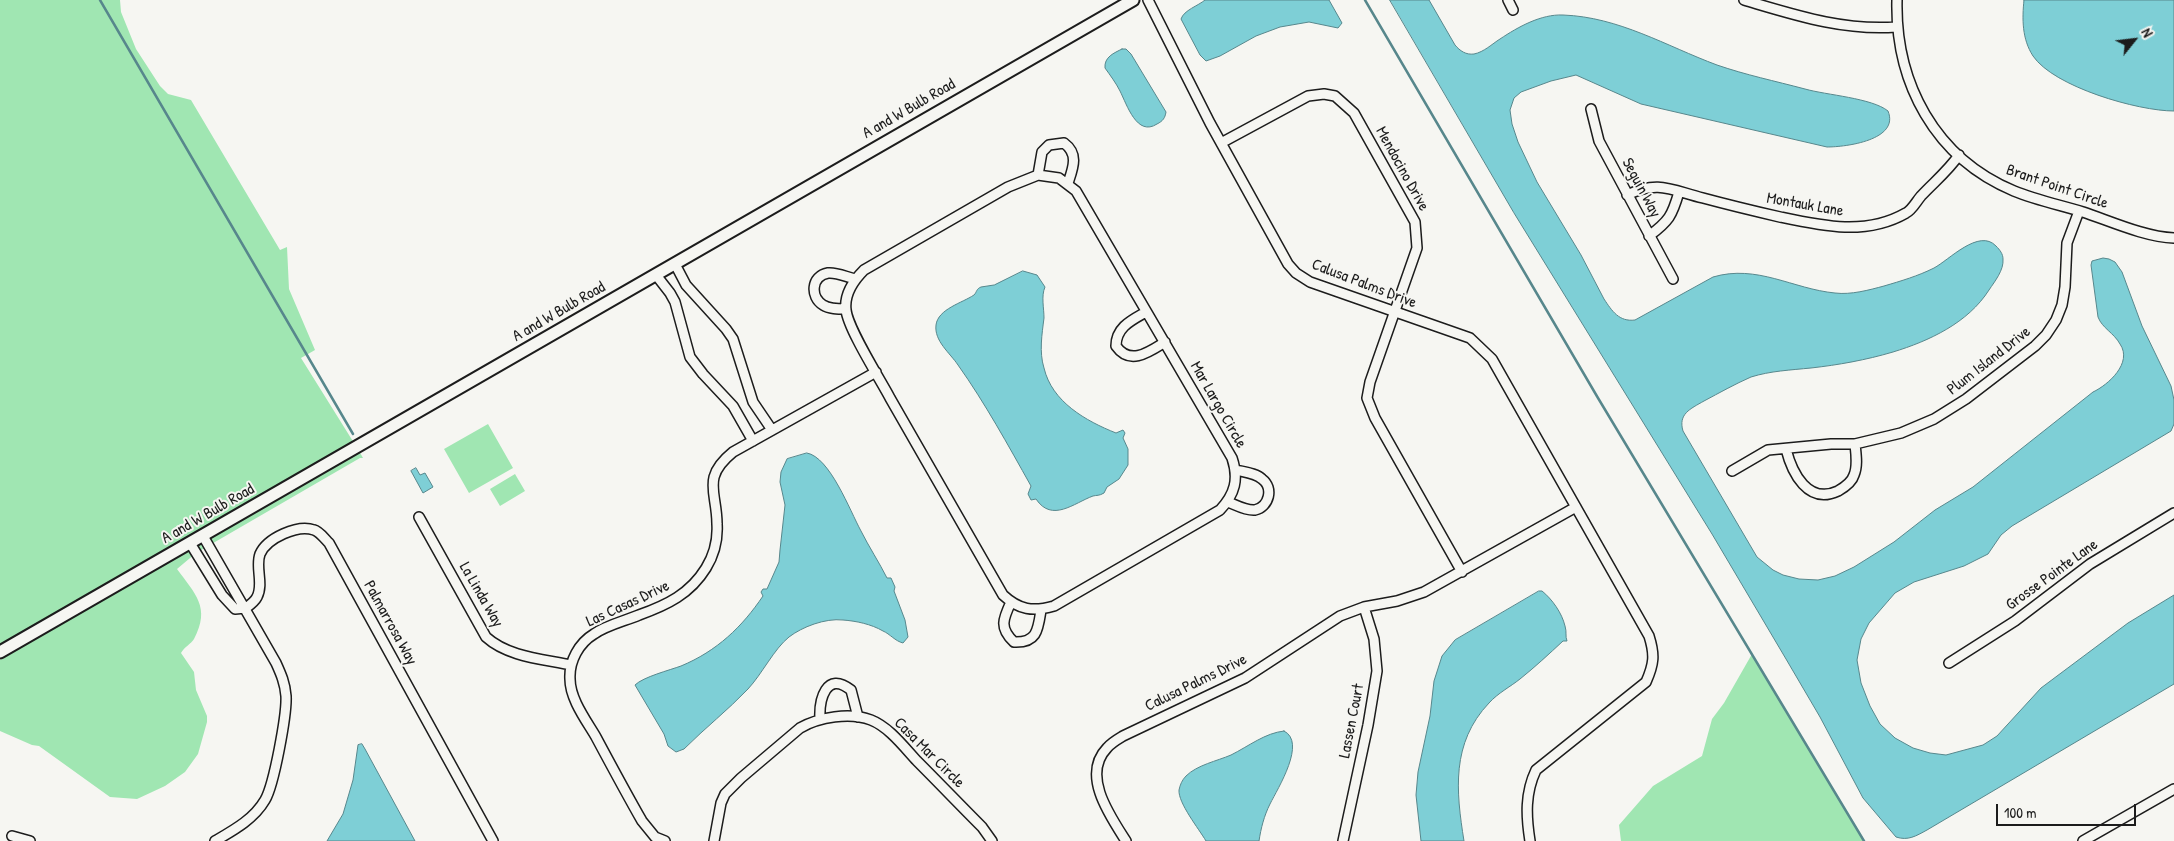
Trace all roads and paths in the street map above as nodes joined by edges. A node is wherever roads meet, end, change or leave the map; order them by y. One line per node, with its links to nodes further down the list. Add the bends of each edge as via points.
1 (1133, 0): 18 (street, A and W Bulb Road)
2 (1148, 0): 9 (street, Calusa Palms Drive)
3 (1508, 0): 6 (street)
4 (1744, 0): 7 (street, via 1841,26)
5 (1897, 0): 7 (street, Brant Point Circle)
6 (1513, 10)
7 (1896, 27): 10 (street, Brant Point Circle, via 1904,65 1918,104)
8 (1591, 109): 14 (street, Seguin Way, via 1599,141)
9 (1221, 142): 24 (street, Calusa Palms Drive, via 1296,273 1310,282); 24 (street, Mendocino Drive, via 1308,96 1335,96 1350,109 1415,222 1417,248)
10 (1959, 155): 13 (street, Montauk Lane, via 1908,212 1875,225 1856,228 1824,226); 15 (street, Brant Point Circle, via 2015,192)
11 (1038, 175): 12 (street, via 1049,175); 12 (street, via 1042,152 1049,144 1064,143 1070,147 1074,157); 20 (street, via 1008,187 864,270)
12 (1068, 183): 23 (street, Mar Largo Circle, via 1076,191)
13 (1679, 192): 14 (street, Montauk Lane, via 1658,186); 16 (street, via 1667,222)
14 (1627, 195): 16 (street, Seguin Way)
15 (2079, 211): 17 (street, Brant Point Circle); 29 (street, Plum Island Drive, via 2067,243 2062,305 2046,335 1966,399 1934,419 1900,433)
16 (1649, 236): 21 (street, Seguin Way)
17 (2174, 238)
18 (675, 264): 19 (street, A and W Bulb Road); 27 (street, via 686,285 733,339 753,402)
19 (656, 275): 28 (street, via 675,302 690,357 733,406); 37 (street, A and W Bulb Road)
20 (854, 279): 22 (street, via 848,290); 22 (street, via 827,273 817,279 813,289 816,299 824,306)
21 (1673, 279)
22 (846, 309): 26 (street, via 849,322)
23 (1146, 312): 25 (street, Mar Largo Circle); 25 (street, via 1120,330 1116,346 1134,358)
24 (1395, 312): 34 (street, Calusa Palms Drive, via 1470,338 1492,359); 39 (street, Mendocino Drive, via 1367,398 1375,418)
25 (1165, 342): 31 (street, Mar Largo Circle)
26 (876, 372): 27 (street, Las Casas Drive); 40 (street)
27 (772, 430): 28 (street, Las Casas Drive)
28 (753, 441): 46 (street, Las Casas Drive, via 733,452 718,468 713,479 718,523 716,544 708,565 696,582 668,604 593,634 578,650)
29 (1855, 444): 30 (street, Plum Island Drive); 30 (street, via 1855,474 1847,485 1834,492 1817,493 1801,483 1791,467)
30 (1786, 449): 32 (street, Plum Island Drive, via 1763,452)
31 (1236, 470): 33 (street, Mar Largo Circle, via 1234,492); 33 (street, via 1262,478 1269,493 1266,503 1258,509 1246,509)
32 (1732, 471)
33 (1228, 502): 43 (street, via 1220,510 1112,573)
34 (1576, 507): 39 (street, Calusa Palms Drive); 60 (street, Calusa Palms Drive, via 1649,636 1654,652 1652,668 1646,682 1536,770 1527,796)
35 (2174, 513): 45 (street, Grosse Pointe Lane, via 2090,564 2015,621)
36 (419, 517): 46 (street, La Linda Way, via 486,637 506,650)
37 (202, 536): 38 (street, A and W Bulb Road); 42 (street)
38 (190, 543): 42 (street, via 222,595 235,609); 44 (street, A and W Bulb Road)
39 (1462, 572): 41 (street, Calusa Palms Drive, via 1424,592)
40 (1011, 602): 43 (street, via 1025,609); 43 (street, via 1003,624 1005,634 1014,642 1025,642 1034,636)
41 (1364, 607): 58 (street, Calusa Palms Drive, via 1340,616 1244,678 1161,716 1106,748 1097,765 1096,782); 59 (street, Lassen Court, via 1374,639 1377,671)
42 (246, 608): 53 (street, via 284,681 286,698 273,781 265,800 252,816); 54 (street, Palmarrosa Way, via 257,597 260,588 260,554 267,545 298,528 316,530 329,543)
43 (1041, 610)
44 (0, 652)
45 (1949, 663)
46 (571, 664): 55 (street, via 569,680 577,703 642,820 655,837)
47 (858, 717): 48 (street, Casa Mar Circle); 48 (street, via 851,690 836,684 823,693); 57 (street, Casa Mar Circle, via 870,719 889,732)
48 (820, 719): 56 (street, Casa Mar Circle, via 800,728 732,786 722,803)
49 (2174, 789): 51 (street)
50 (12, 836): 52 (street)
51 (2089, 839)
52 (30, 841)
53 (215, 841)
54 (493, 841)
55 (665, 841)
56 (714, 841)
57 (992, 841)
58 (1126, 841)
59 (1343, 841)
60 (1530, 841)

